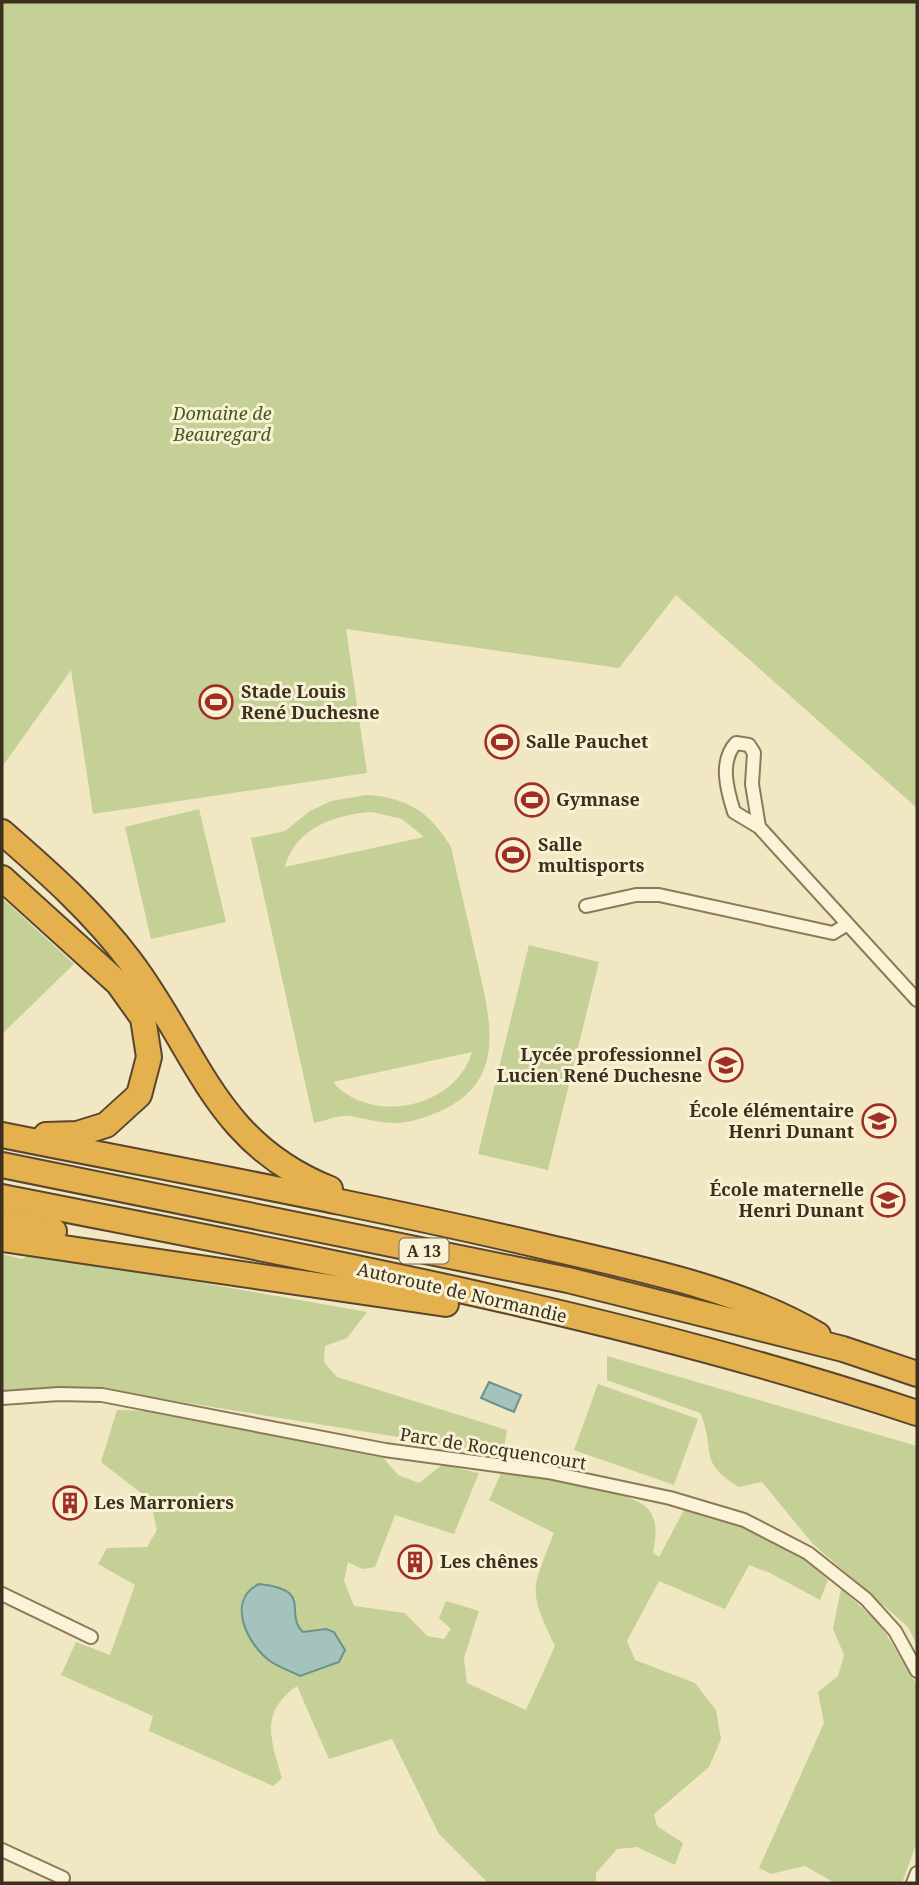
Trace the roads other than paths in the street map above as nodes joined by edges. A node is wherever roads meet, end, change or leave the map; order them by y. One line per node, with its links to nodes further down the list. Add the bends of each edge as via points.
1 (759, 827): 1 (street, via 752,784 754,753 749,745 736,743 727,752 727,790 734,812); 5 (street)
2 (2, 832): 10 (highway, via 68,889 130,961 205,1085 228,1117 265,1153 329,1188 414,1211)
3 (2, 878): 7 (highway, via 118,983 143,1018 149,1057 139,1095 106,1125 77,1134)
4 (586, 906): 5 (street, via 659,895 832,933)
5 (846, 925): 6 (street)
6 (917, 1000)
7 (2, 1133): 10 (highway)
8 (2, 1165): 15 (highway, Autoroute de Normandie / A 13, via 568,1280)
9 (2, 1197): 14 (highway, Autoroute de Normandie / A 13)
10 (427, 1219): 15 (highway, via 618,1263 782,1313)
11 (2, 1221): 13 (highway)
12 (2, 1239): 13 (highway)
13 (243, 1273): 14 (highway, via 451,1305)
14 (499, 1301): 18 (highway, Autoroute de Normandie / A 13, via 699,1349)
15 (843, 1349): 16 (highway, Autoroute de Normandie / A 13)
16 (917, 1374)
17 (2, 1398): 21 (street, Parc de Rocquencourt, via 102,1395 385,1450 548,1472 670,1498 733,1517 808,1553 866,1599 895,1631)
18 (917, 1413)
19 (2, 1594): 20 (street)
20 (91, 1637)
21 (917, 1671)
22 (2, 1850): 24 (street, via 63,1878)
23 (917, 1873): 25 (street)
24 (61, 1883)
25 (914, 1883)

